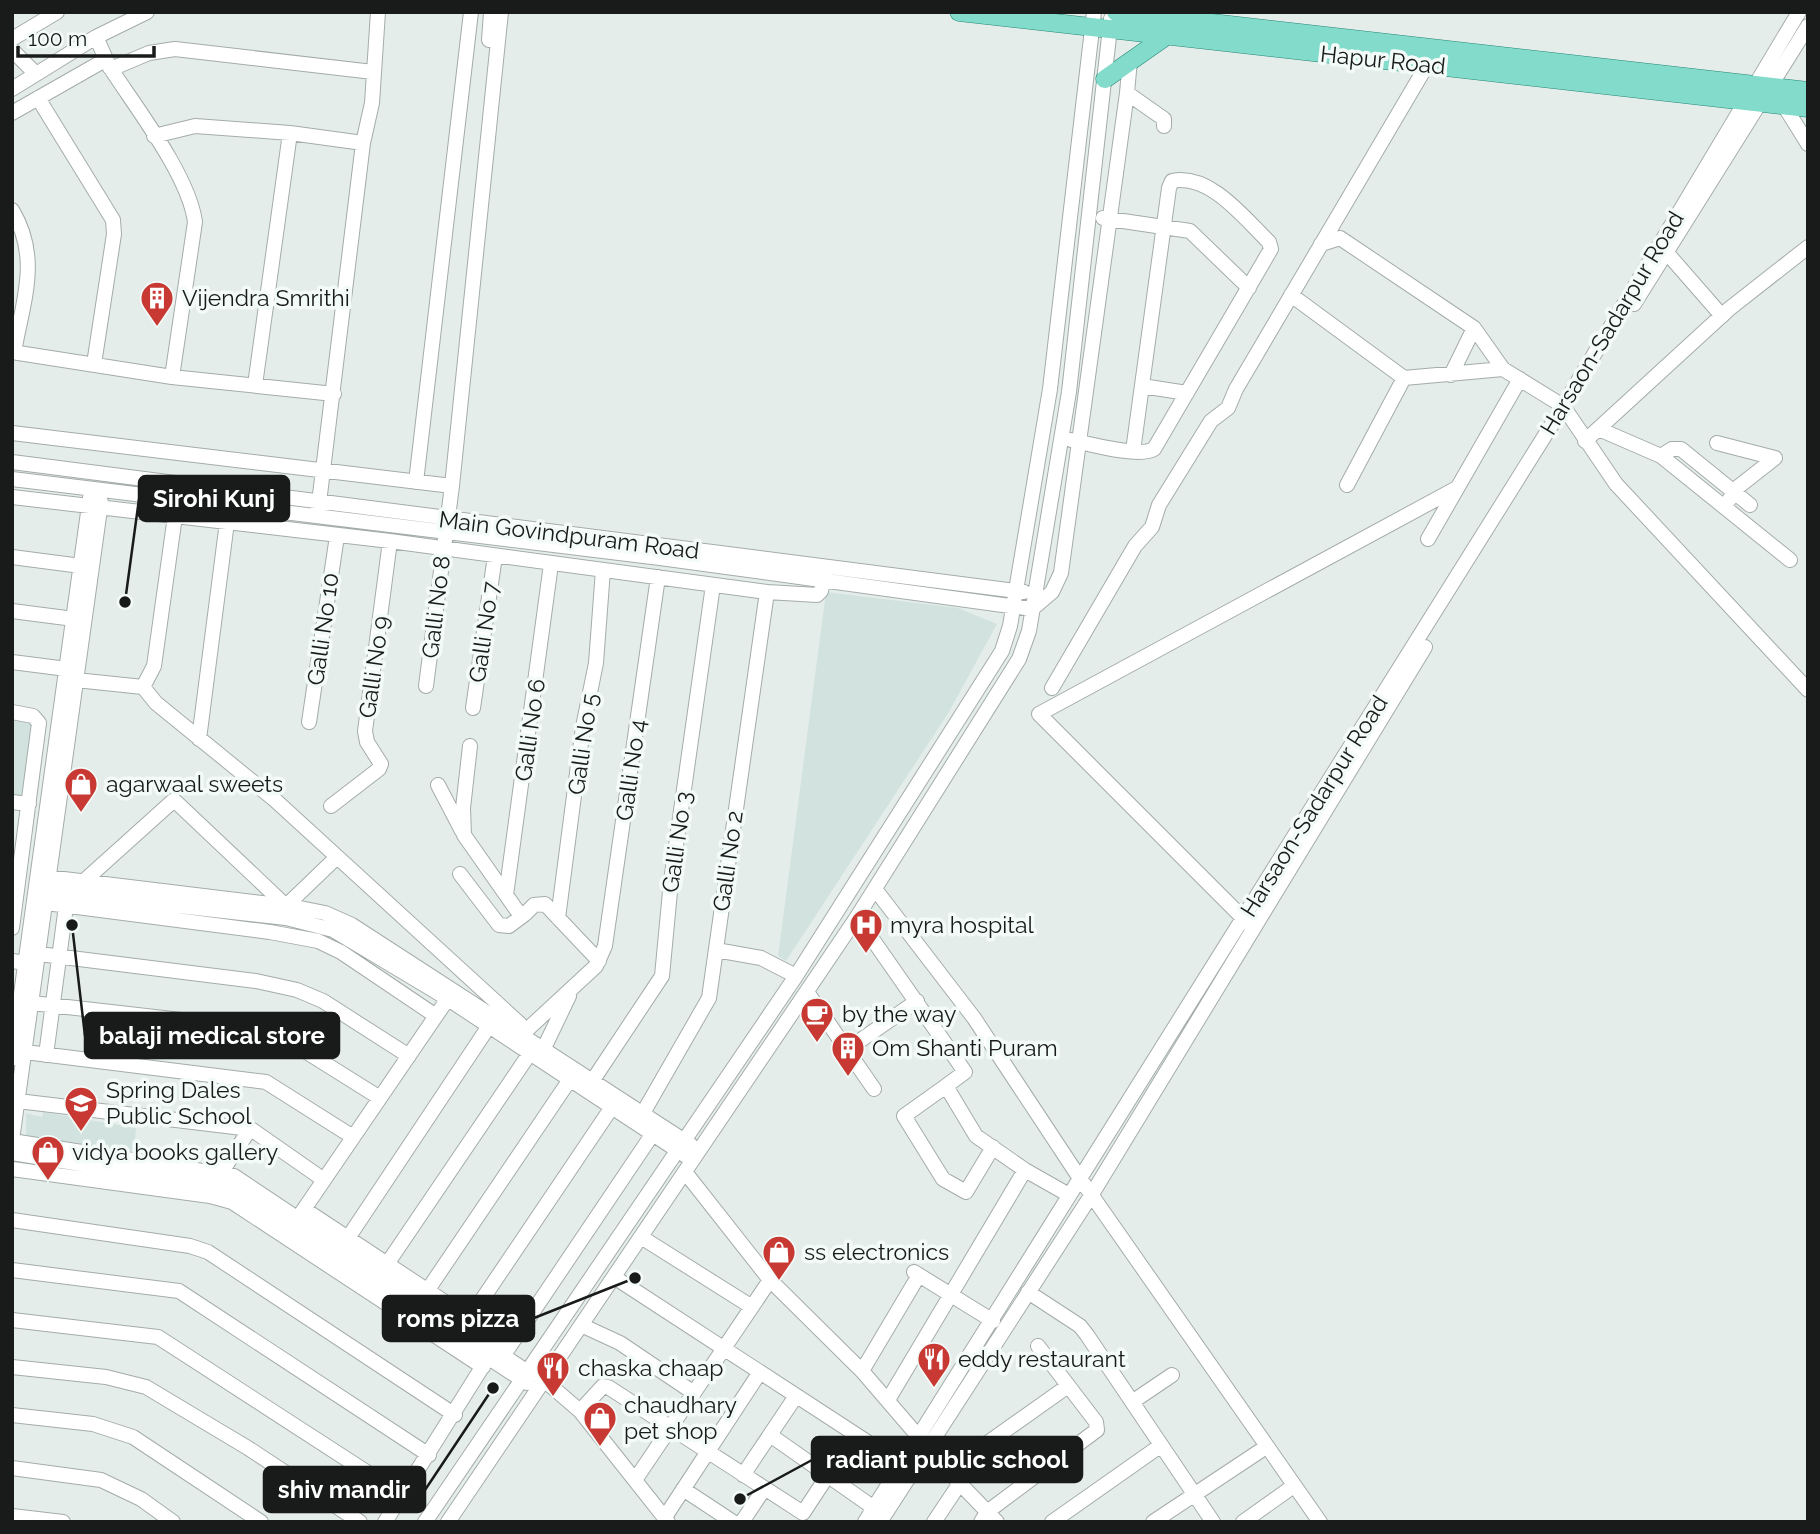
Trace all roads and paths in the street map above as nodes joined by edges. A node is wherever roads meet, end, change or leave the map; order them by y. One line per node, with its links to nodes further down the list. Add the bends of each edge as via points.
1 (57, 12): 14 (street)
2 (147, 12): 12 (street)
3 (378, 12): 19 (street)
4 (471, 12): 69 (street)
5 (491, 12): 71 (street)
6 (501, 12): 71 (street)
7 (959, 12): 10 (main road, Hapur Road)
8 (1114, 12): 10 (street); 25 (main road, Hapur Road)
9 (1798, 12): 25 (street)
10 (1099, 24): 13 (main road, Hapur Road); 21 (street); 95 (street, via 1050,389)
11 (1808, 26): 25 (street)
12 (96, 37): 17 (street); 20 (street)
13 (1165, 37): 16 (main road); 18 (main road, Hapur Road)
14 (12, 39)
15 (12, 50): 20 (street)
16 (1130, 60): 21 (main road); 24 (street)
17 (108, 65): 19 (street, via 175,49); 26 (street); 32 (street)
18 (1427, 65): 25 (main road, Hapur Road); 39 (street)
19 (373, 72): 33 (street)
20 (36, 74): 22 (street)
21 (1105, 79): 36 (street)
22 (12, 89)
23 (1808, 90): 25 (main road, Hapur Road)
24 (1127, 93): 30 (street, via 1159,114); 37 (street)
25 (1758, 93): 27 (main road, Hapur Road); 41 (street, Harsaon-Sadarpur Road); 57 (street, Harsaon-Sadarpur Road)
26 (38, 98): 29 (street); 47 (street, via 113,220)
27 (1783, 104): 28 (main road, Hapur Road); 34 (street)
28 (1808, 108)
29 (12, 113)
30 (1164, 126)
31 (290, 133): 32 (street, via 195,126); 33 (street); 53 (street)
32 (154, 136): 50 (street, via 188,196 195,222)
33 (363, 143): 56 (street)
34 (1808, 144)
35 (12, 210): 46 (street, via 25,233 30,266)
36 (1089, 216): 37 (street); 60 (street)
37 (1110, 219): 38 (street); 62 (street)
38 (1166, 227): 42 (street, via 1200,238); 42 (street, via 1172,181 1198,181 1269,242 1271,249); 54 (street)
39 (1321, 244): 43 (street); 45 (street, via 1340,238)
40 (1808, 247): 44 (street)
41 (1667, 253): 44 (street); 57 (street, Harsaon-Sadarpur Road)
42 (1249, 288): 55 (street)
43 (1291, 295): 51 (street); 105 (street, via 1227,408 1209,425)
44 (1722, 316): 58 (street)
45 (1474, 328): 48 (street); 49 (street)
46 (13, 352): 47 (street)
47 (94, 364): 50 (street)
48 (1503, 369): 49 (street); 52 (street)
49 (1451, 375): 51 (street)
50 (172, 377): 53 (street)
51 (1404, 378): 72 (street)
52 (1520, 379): 57 (street); 73 (street)
53 (254, 385): 56 (street)
54 (1142, 386): 55 (street); 64 (street)
55 (1186, 393): 64 (street, via 1154,449)
56 (334, 394): 67 (street)
57 (1566, 409): 61 (street); 131 (street, Harsaon-Sadarpur Road)
58 (1601, 429): 61 (street); 65 (street)
59 (12, 433): 67 (street)
60 (1061, 439): 62 (street); 97 (street)
61 (1585, 441): 106 (street, via 1616,484)
62 (1080, 442): 64 (street); 97 (street, via 1061,573 1052,592)
63 (1717, 443): 74 (street, via 1775,458)
64 (1133, 451)
65 (1661, 456): 74 (street, via 1681,449); 77 (street)
66 (12, 462): 70 (street, Main Govindpuram Road)
67 (323, 471): 69 (street); 79 (street)
68 (12, 479): 70 (street, Main Govindpuram Road)
69 (416, 482): 71 (street)
70 (98, 483): 78 (street); 79 (street, Main Govindpuram Road)
71 (448, 485): 82 (street, Galli No 8)
72 (1347, 485)
73 (1457, 488): 84 (street); 131 (street, via 1039,714)
74 (1734, 492): 76 (street); 77 (street)
75 (12, 498): 78 (street)
76 (1750, 505)
77 (1724, 506): 88 (street)
78 (94, 508): 80 (street); 90 (street); 102 (street)
79 (318, 511): 82 (street, Main Govindpuram Road)
80 (175, 516): 81 (street); 104 (street, via 153,666)
81 (227, 522): 83 (street); 110 (street)
82 (442, 531): 85 (street); 86 (street); 92 (street, Main Govindpuram Road); 103 (street, Galli No 8)
83 (337, 536): 85 (street); 109 (street, Galli No 10)
84 (1428, 539)
85 (390, 541): 115 (street, Galli No 9, via 365,731 381,766)
86 (495, 556): 89 (street); 107 (street, Galli No 7)
87 (12, 557): 90 (street)
88 (1790, 560)
89 (551, 564): 91 (street); 124 (street, Galli No 6)
90 (81, 565): 100 (street)
91 (603, 570): 93 (street); 130 (street, Galli No 5, via 596,663)
92 (825, 575): 95 (street, Main Govindpuram Road); 96 (street, via 821,591 812,596); 98 (street, Main Govindpuram Road)
93 (658, 577): 94 (street); 136 (street, Galli No 4, via 605,946)
94 (713, 585): 96 (street); 154 (street, Galli No 3, via 662,976)
95 (1016, 591): 97 (street, Main Govindpuram Road); 98 (street)
96 (767, 592): 133 (street, Galli No 2)
97 (1033, 601): 98 (street, Main Govindpuram Road); 123 (street, via 1019,659)
98 (1013, 607): 138 (street, via 1005,642 992,668)
99 (12, 611): 100 (street)
100 (74, 619): 102 (street)
101 (12, 662): 102 (street)
102 (72, 675): 104 (street); 119 (street)
103 (426, 686)
104 (143, 687): 110 (street)
105 (1052, 688)
106 (1808, 690)
107 (473, 708)
108 (12, 712): 114 (street, via 38,719)
109 (309, 722)
110 (200, 739): 118 (street)
111 (470, 746): 116 (street)
112 (438, 785): 116 (street)
113 (12, 802): 114 (street)
114 (29, 804): 117 (street)
115 (331, 806)
116 (464, 835): 124 (street)
117 (17, 856): 119 (street); 127 (street)
118 (337, 857): 126 (street); 137 (street)
119 (46, 861): 122 (street)
120 (460, 874): 128 (street, via 499,925 509,926)
121 (84, 881): 122 (street); 126 (street); 126 (street, via 174,800)
122 (44, 888): 125 (street); 135 (street); 141 (street, via 317,925)
123 (875, 889): 129 (street); 172 (street, via 974,1018)
124 (506, 895): 128 (street, via 518,912)
125 (66, 906): 134 (street); 145 (street, via 318,941)
126 (286, 906): 141 (street, via 343,920)
127 (14, 909): 132 (street)
128 (526, 914): 130 (street, via 541,903)
129 (858, 917): 140 (street); 142 (street)
130 (558, 918): 136 (street)
131 (1249, 923): 172 (street, Harsaon-Sadarpur Road); 174 (street, Harsaon-Sadarpur Road)
132 (12, 928)
133 (716, 950): 138 (street, via 761,958); 160 (street, Galli No 2, via 709,998)
134 (59, 956): 135 (street); 144 (street); 152 (street, via 297,990 324,1001)
135 (26, 959): 143 (street); 150 (street)
136 (599, 961): 139 (street)
137 (465, 974): 141 (street); 147 (street)
138 (796, 976): 165 (street)
139 (574, 986): 147 (street); 149 (street)
140 (807, 992): 148 (street); 168 (street)
141 (451, 994): 145 (street); 146 (street); 147 (street)
142 (917, 1002): 148 (street); 155 (street, via 965,1072)
143 (32, 1003): 144 (street); 150 (street)
144 (53, 1006): 151 (street); 157 (street, via 272,1035)
145 (436, 1016): 152 (street)
146 (489, 1026): 147 (street); 179 (street)
147 (521, 1035): 149 (street)
148 (848, 1049): 156 (street)
149 (537, 1050): 153 (street); 180 (street)
150 (19, 1055): 151 (street); 158 (street)
151 (46, 1055): 163 (street, via 266,1082)
152 (409, 1056): 157 (street)
153 (573, 1074): 154 (street); 159 (street); 185 (street)
154 (593, 1080): 160 (street)
155 (946, 1086): 166 (street, via 975,1136); 166 (street, via 904,1116 943,1179 966,1192)
156 (874, 1088)
157 (380, 1098): 163 (street)
158 (18, 1101): 164 (street); 173 (street, via 251,1129)
159 (612, 1107): 161 (street); 190 (street)
160 (643, 1113): 161 (street)
161 (656, 1129): 165 (street); 194 (street)
162 (246, 1135): 171 (street)
163 (354, 1137): 173 (street)
164 (12, 1141): 171 (street)
165 (682, 1147): 168 (street); 199 (street)
166 (993, 1147): 170 (street)
167 (12, 1153): 194 (street, via 231,1188)
168 (692, 1161): 178 (street); 183 (street)
169 (12, 1169): 194 (street, via 232,1202)
170 (1025, 1170): 175 (street); 186 (street)
171 (222, 1173): 176 (street)
172 (1079, 1177): 174 (street); 175 (street, Harsaon-Sadarpur Road)
173 (324, 1180): 176 (street)
174 (1091, 1194): 184 (street, Harsaon-Sadarpur Road); 248 (street)
175 (1069, 1195): 189 (street, Harsaon-Sadarpur Road)
176 (301, 1214): 179 (street)
177 (12, 1220): 208 (street, via 208,1252)
178 (641, 1237): 182 (street); 187 (street)
179 (345, 1243): 180 (street)
180 (384, 1268): 185 (street)
181 (12, 1270): 217 (street, via 179,1291)
182 (614, 1277): 191 (street); 193 (street)
183 (770, 1280): 187 (street); 196 (street)
184 (1028, 1292): 205 (street, via 1080,1326); 212 (street, Harsaon-Sadarpur Road)
185 (424, 1295): 190 (street)
186 (951, 1295): 189 (street); 196 (street, via 916,1273); 204 (street)
187 (752, 1307): 193 (street)
188 (12, 1320): 227 (street, via 158,1337)
189 (993, 1321): 212 (street, Harsaon-Sadarpur Road)
190 (466, 1323): 194 (street)
191 (581, 1325): 200 (street); 202 (street, via 620,1343)
192 (1038, 1346): 201 (street)
193 (724, 1349): 197 (street); 202 (street)
194 (496, 1356): 199 (street); 208 (street)
195 (12, 1367): 236 (street, via 106,1377 146,1387)
196 (862, 1371): 204 (street)
197 (760, 1372): 203 (street); 216 (street)
198 (1172, 1374): 205 (street)
199 (524, 1375): 200 (street); 238 (street)
200 (541, 1384): 206 (street); 239 (street)
201 (1068, 1386): 219 (street); 231 (street, via 1096,1422 1097,1430)
202 (694, 1393): 209 (street)
203 (796, 1396): 210 (street); 211 (street)
204 (888, 1400): 212 (street)
205 (1132, 1402): 213 (street)
206 (580, 1411): 209 (street, via 605,1386); 222 (street)
207 (12, 1415): 235 (street, via 93,1424 133,1437)
208 (455, 1415): 217 (street)
209 (670, 1429): 216 (street); 222 (street)
210 (855, 1434): 214 (street); 221 (street)
211 (769, 1435): 220 (street); 221 (street)
212 (924, 1442): 219 (street); 229 (street, Harsaon-Sadarpur Road)
213 (1160, 1446): 228 (street); 244 (street)
214 (876, 1447)
215 (1260, 1451): 228 (street)
216 (707, 1452): 220 (street); 224 (street)
217 (429, 1455): 227 (street)
218 (12, 1468): 234 (street, via 101,1480 141,1499)
219 (948, 1471): 223 (street)
220 (743, 1475): 225 (street)
221 (829, 1476): 225 (street, via 805,1513); 229 (street)
222 (635, 1480): 232 (street)
223 (960, 1483): 231 (street); 243 (street)
224 (683, 1489): 232 (street); 240 (street)
225 (764, 1489): 241 (street)
226 (1288, 1490): 247 (street)
227 (402, 1495): 237 (street)
228 (1194, 1495): 245 (street); 246 (street)
229 (877, 1515): 242 (street, Harsaon-Sadarpur Road)
230 (12, 1516): 233 (street)
231 (988, 1518)
232 (666, 1520)
233 (63, 1522)
234 (173, 1522)
235 (261, 1522)
236 (360, 1522)
237 (385, 1522)
238 (425, 1522)
239 (448, 1522)
240 (733, 1522)
241 (743, 1522)
242 (865, 1522)
243 (934, 1522)
244 (1052, 1522)
245 (1153, 1522)
246 (1213, 1522)
247 (1242, 1522)
248 (1320, 1522)

